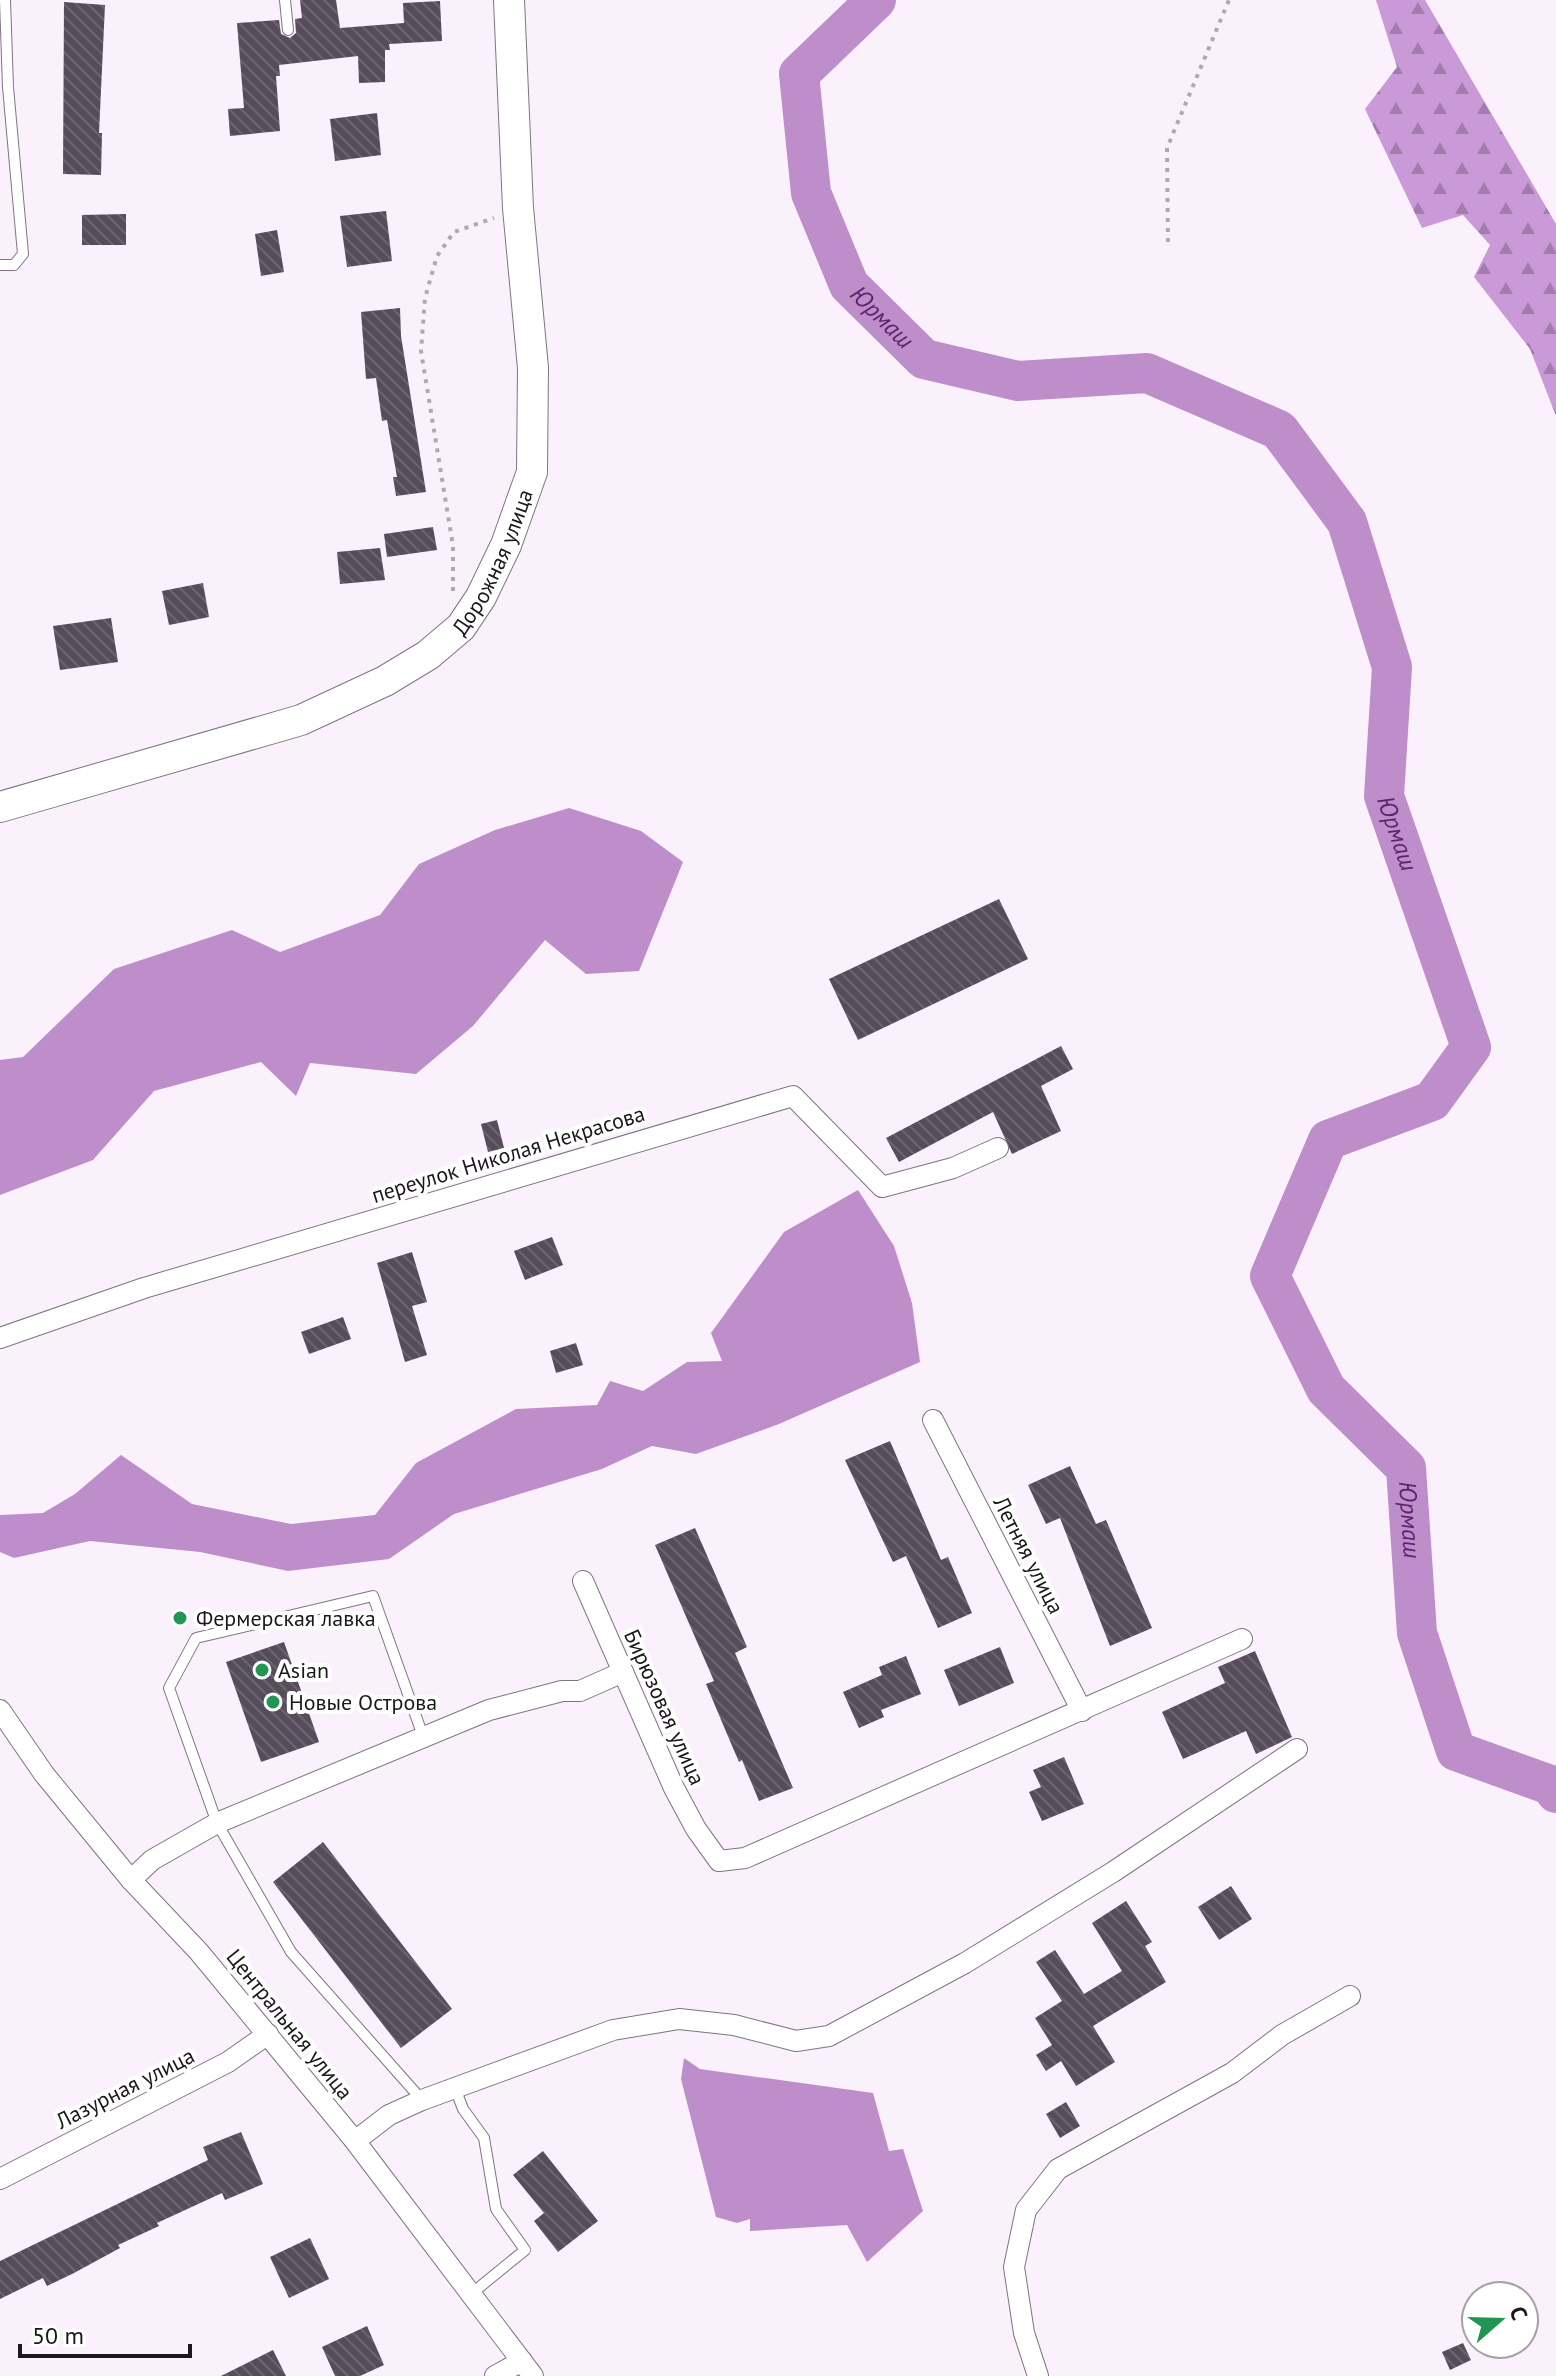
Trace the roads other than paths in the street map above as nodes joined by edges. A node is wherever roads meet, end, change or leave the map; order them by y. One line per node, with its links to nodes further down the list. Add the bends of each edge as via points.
1 (5, 0): 5 (lane, via 23,254 14,265)
2 (285, 0): 4 (lane)
3 (509, 0): 6 (street, Дорожная улица, via 518,208 533,368 532,472 481,597 447,639 385,681 301,720)
4 (288, 30)
5 (0, 265)
6 (0, 807)
7 (998, 1148): 8 (street, переулок Николая Некрасова, via 953,1168 882,1187 793,1096 144,1288)
8 (0, 1338)
9 (933, 1420): 14 (street, Летняя улица)
10 (583, 1581): 12 (street, Бирюзовая улица)
11 (1242, 1639): 14 (street)
12 (623, 1672): 14 (street, Бирюзовая улица, via 674,1788 719,1861 745,1858); 15 (street, via 580,1691 489,1710)
13 (0, 1710): 18 (street, Центральная улица, via 44,1774)
14 (1082, 1711)
15 (423, 1736): 17 (street); 17 (lane, via 373,1596 196,1638 169,1688)
16 (1297, 1749): 21 (street, via 979,1955 829,2036 796,2041 734,2025 679,2019 613,2030)
17 (217, 1823): 18 (street, via 152,1860); 22 (lane, via 291,1952)
18 (131, 1880): 20 (street, Центральная улица)
19 (1350, 1996): 28 (street, via 1282,2035 1232,2073 1058,2169 1026,2210 1014,2267 1024,2333)
20 (268, 2034): 23 (street, Центральная улица); 24 (street, Лазурная улица, via 228,2062)
21 (455, 2088): 22 (street); 25 (lane, via 484,2138 496,2209 525,2250)
22 (422, 2100): 23 (street, via 389,2115)
23 (355, 2141): 25 (street, Центральная улица)
24 (0, 2179)
25 (471, 2294): 26 (street, Центральная улица)
26 (528, 2369): 27 (street)
27 (495, 2376)
28 (1038, 2376)

